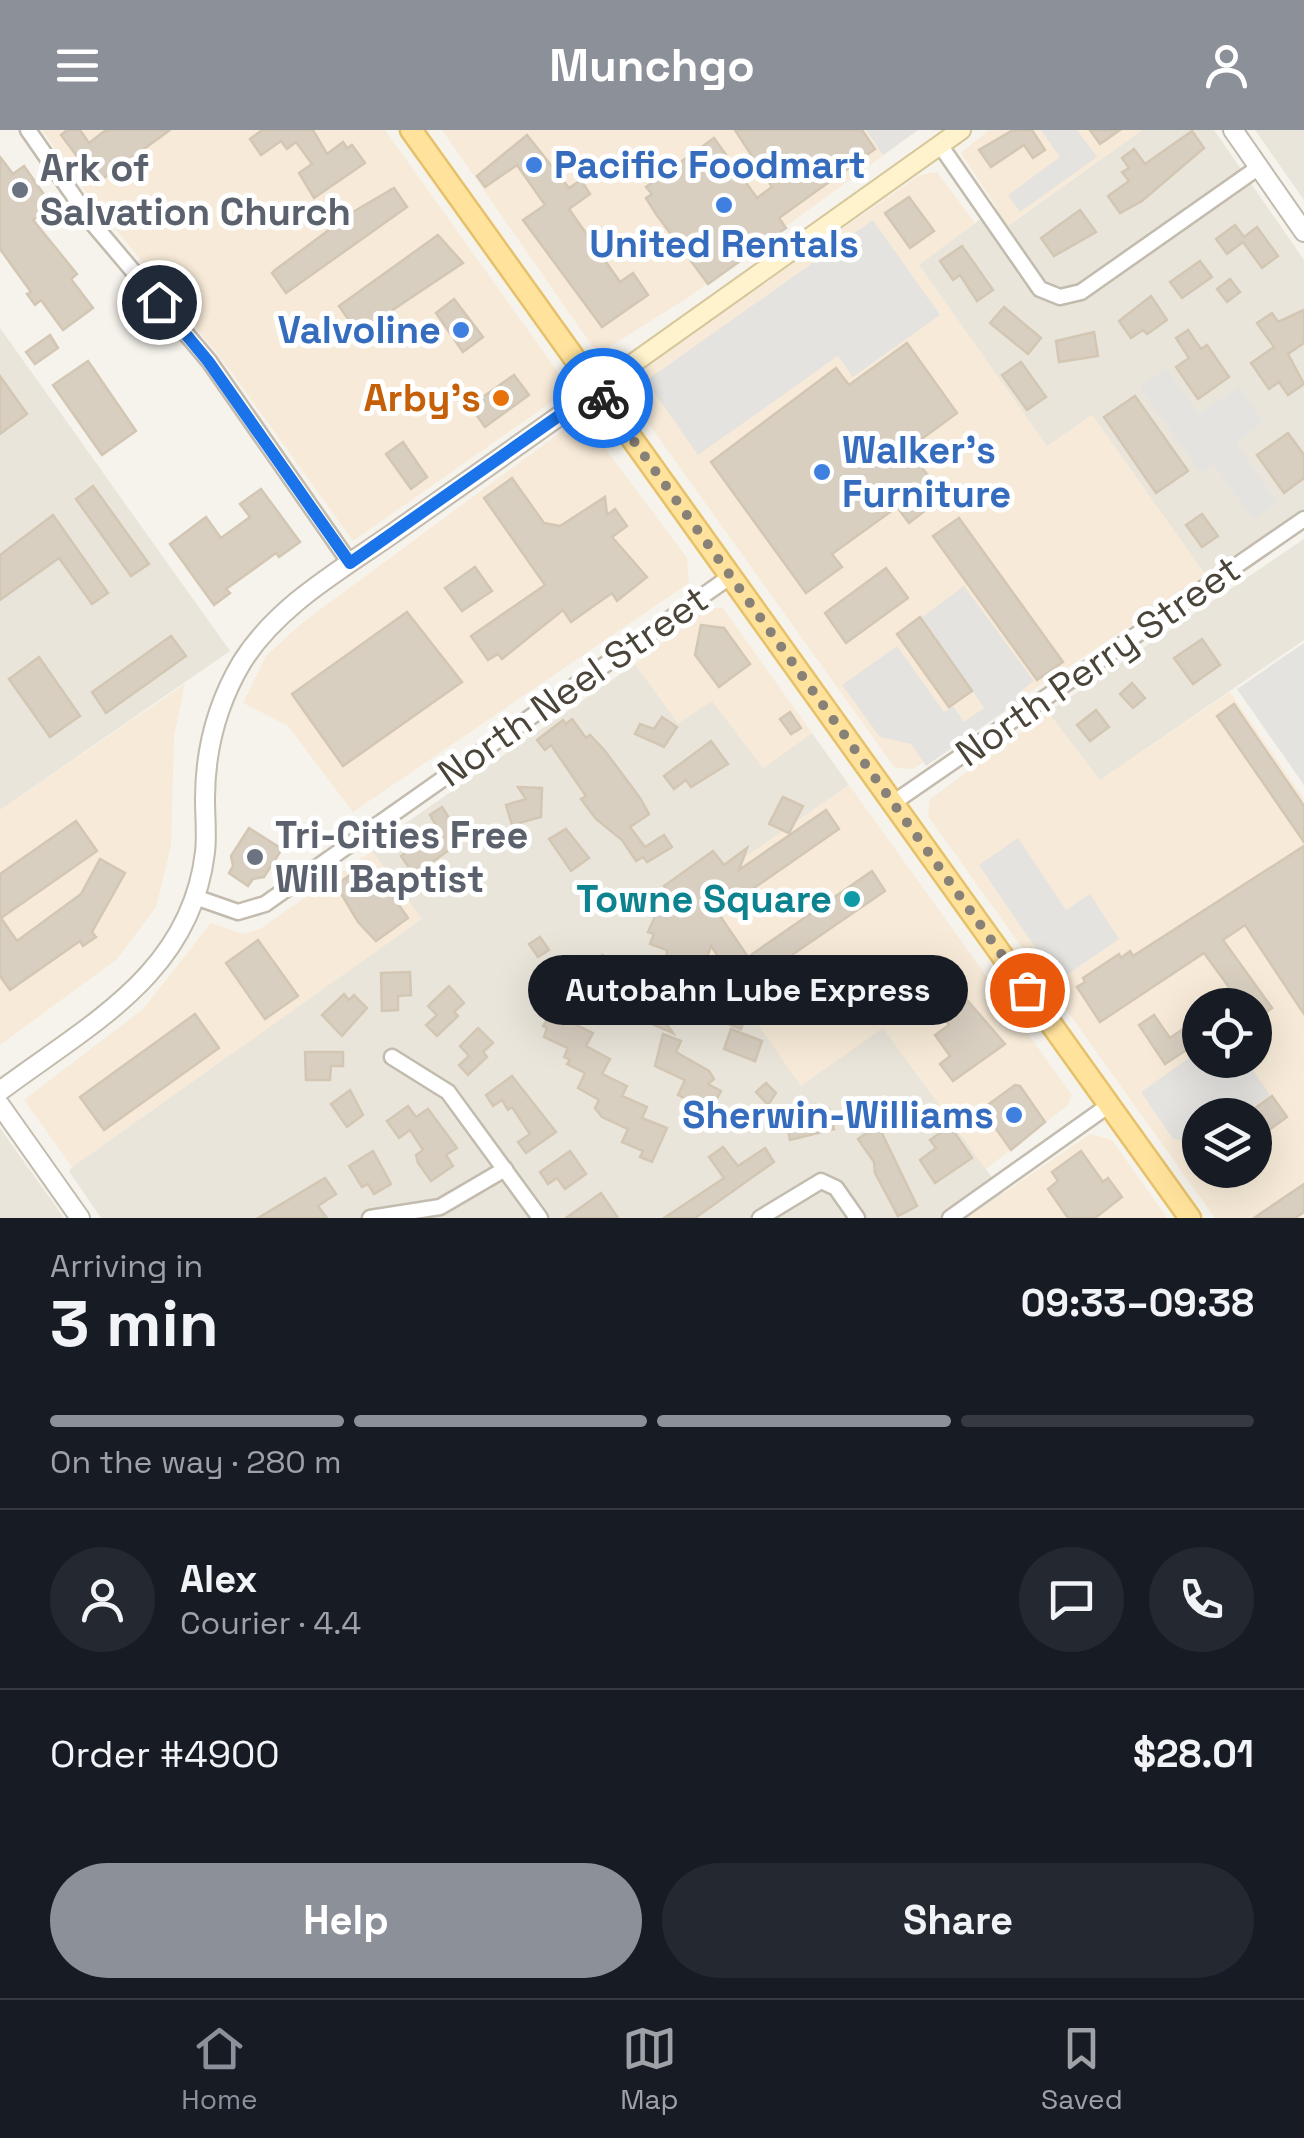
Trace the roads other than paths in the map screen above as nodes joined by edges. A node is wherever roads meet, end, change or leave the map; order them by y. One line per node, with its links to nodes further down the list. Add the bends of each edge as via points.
1 (28, 130): 10 (street, via 94,225 208,361)
2 (411, 130): 8 (main road)
3 (961, 130): 5 (main road)
4 (1233, 130): 6 (street)
5 (940, 146): 6 (street, via 1040,289 1060,297 1081,292); 8 (main road)
6 (1259, 167): 7 (street)
7 (1304, 232)
8 (597, 389): 10 (street); 11 (main road)
9 (1304, 519): 12 (street, North Perry Street)
10 (350, 563): 13 (street, via 266,630 222,700 207,755 205,852)
11 (731, 576): 12 (main road); 13 (street, North Neel Street, via 265,904 238,912)
12 (893, 803): 17 (main road)
13 (195, 897): 15 (street, via 167,956 141,986)
14 (392, 1057): 18 (street, via 448,1092)
15 (0, 1091)
16 (0, 1105): 19 (street)
17 (1109, 1105): 24 (street); 25 (main road)
18 (505, 1169): 20 (street, via 440,1207); 21 (street)
19 (80, 1218)
20 (370, 1218)
21 (540, 1218)
22 (760, 1218): 23 (street, via 821,1181 836,1188)
23 (857, 1218)
24 (950, 1218)
25 (1190, 1218)

